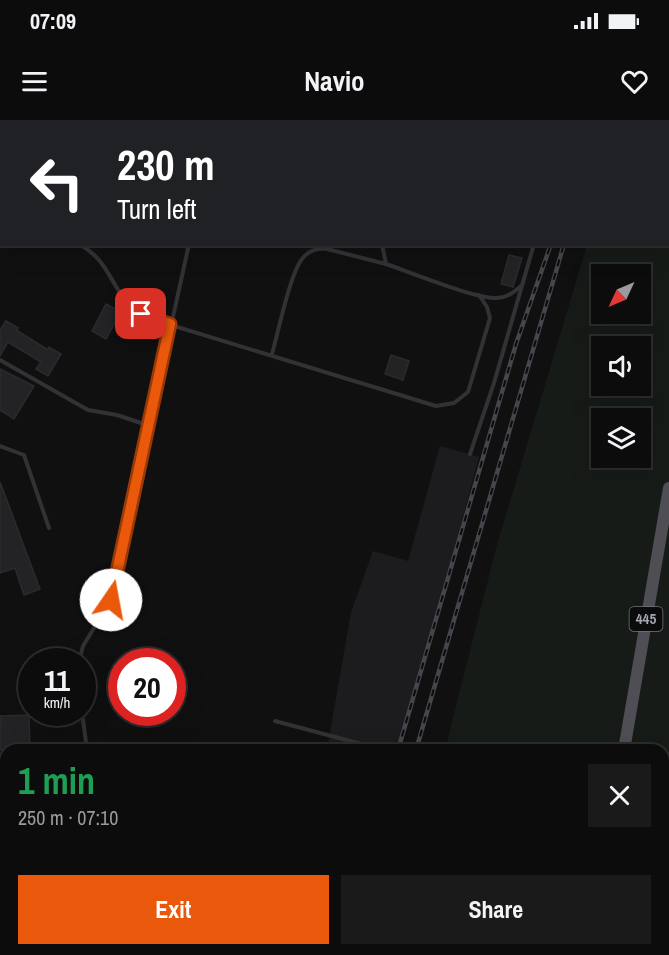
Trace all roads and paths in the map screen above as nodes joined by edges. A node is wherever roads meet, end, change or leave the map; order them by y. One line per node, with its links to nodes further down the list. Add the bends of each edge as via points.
1 (82, 246): 8 (lane, via 99,258 129,305 141,314)
2 (189, 246): 8 (lane)
3 (382, 246): 5 (lane)
4 (533, 246): 6 (lane)
5 (386, 264): 7 (lane); 9 (lane, via 320,249 306,254 296,270)
6 (522, 285): 7 (lane, via 500,299); 13 (lane)
7 (479, 295): 9 (lane, via 487,307 489,326 468,392 454,404 436,406)
8 (170, 324): 9 (lane); 11 (lane)
9 (272, 354)
10 (0, 360): 11 (lane, via 88,410)
11 (147, 425): 16 (lane, via 111,600)
12 (0, 446): 15 (lane, via 24,454)
13 (470, 454)
14 (669, 488): 21 (main road, 445)
15 (49, 528)
16 (82, 648)
17 (275, 721): 20 (lane)
18 (84, 726): 19 (lane)
19 (86, 744)
20 (361, 744)
21 (625, 744)

